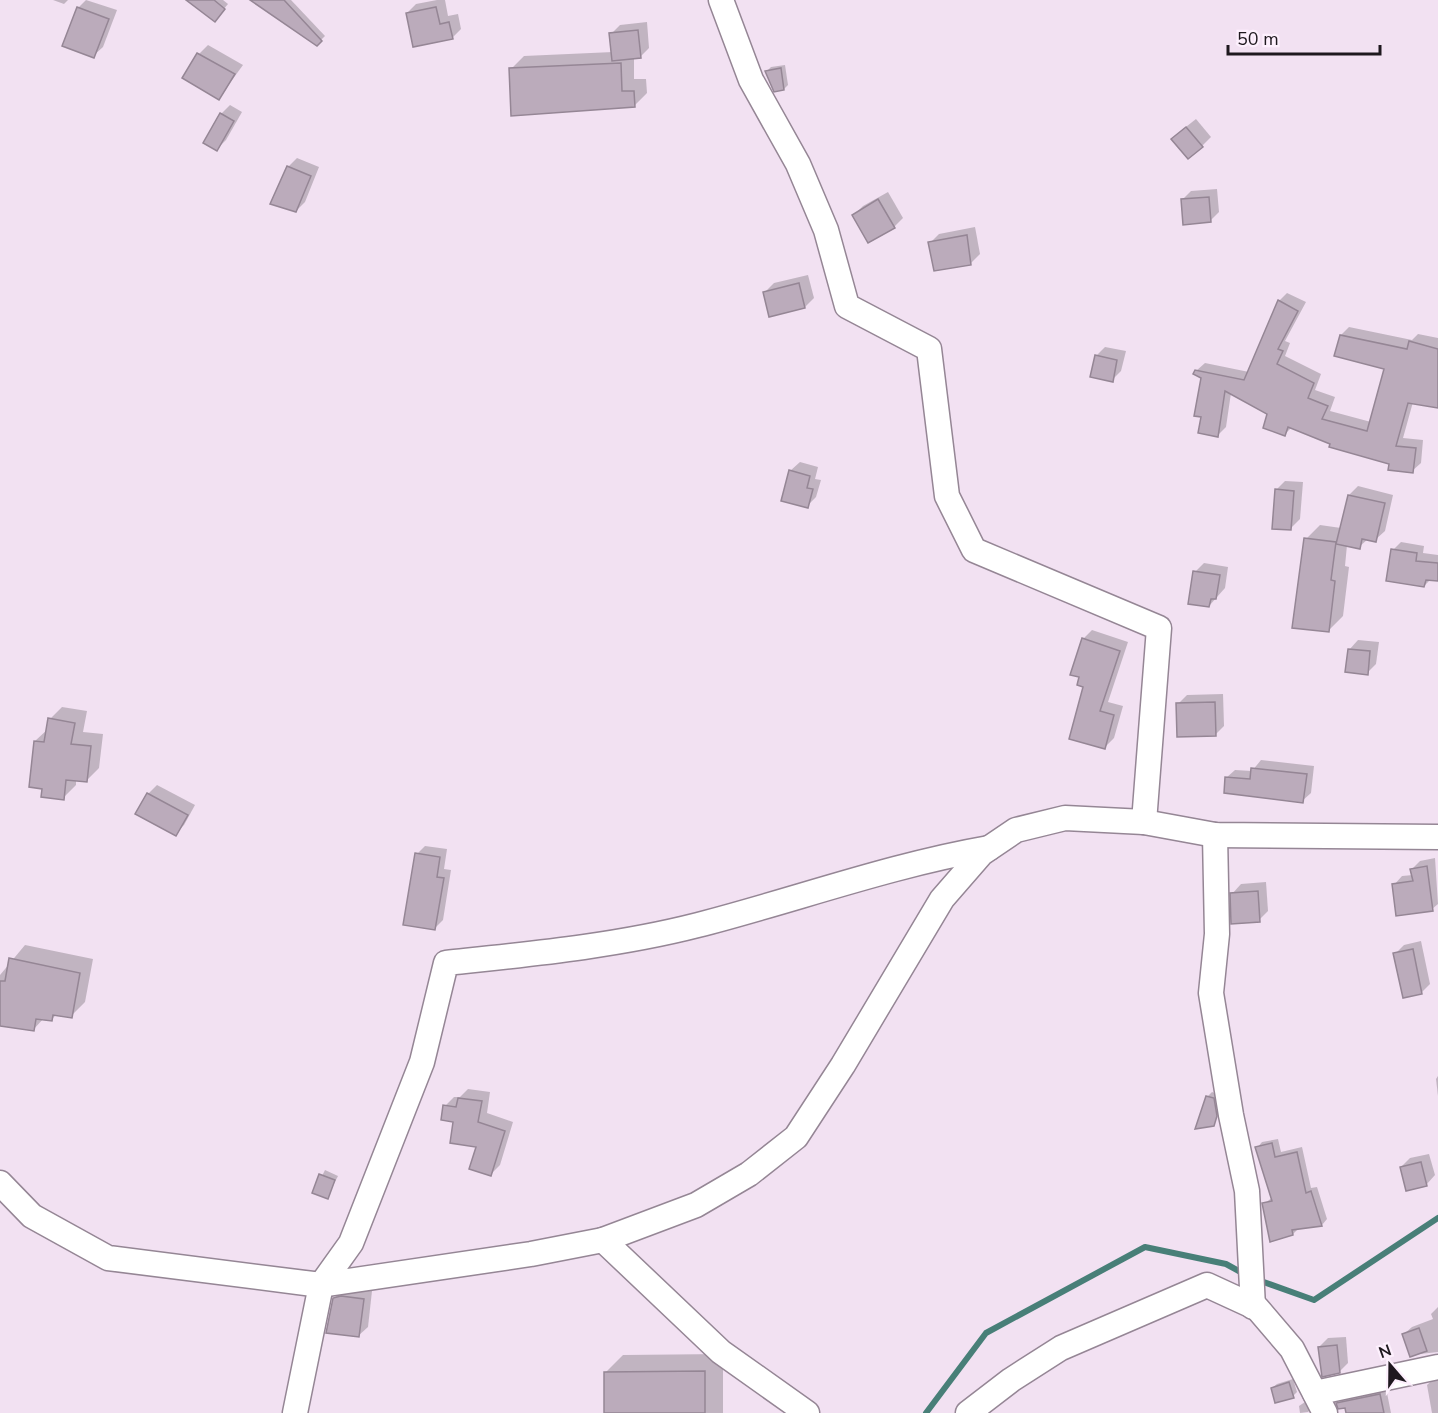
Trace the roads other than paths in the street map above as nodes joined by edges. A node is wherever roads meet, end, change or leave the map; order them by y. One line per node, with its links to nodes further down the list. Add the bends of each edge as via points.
1 (721, 0): 2 (street, via 751,80 798,164 826,230 847,306 929,349 947,496 974,550 1159,628)
2 (1144, 822): 3 (street); 5 (street, via 1065,818 1016,830)
3 (1215, 835): 4 (street); 9 (street, via 1217,934 1211,993 1247,1191)
4 (1438, 837)
5 (989, 848): 7 (street, via 942,898 796,1137 749,1174 696,1205); 8 (street, via 943,856 695,926 563,951 446,963 422,1062 351,1243)
6 (0, 1183): 8 (street, via 32,1216 108,1258)
7 (603, 1240): 8 (street); 13 (street, via 720,1352)
8 (321, 1285): 12 (street)
9 (1253, 1307): 11 (street, via 1292,1349); 14 (street, via 1207,1285 1061,1348)
10 (1438, 1367): 11 (street)
11 (1320, 1403)
12 (295, 1413)
13 (807, 1413)
14 (968, 1413)

